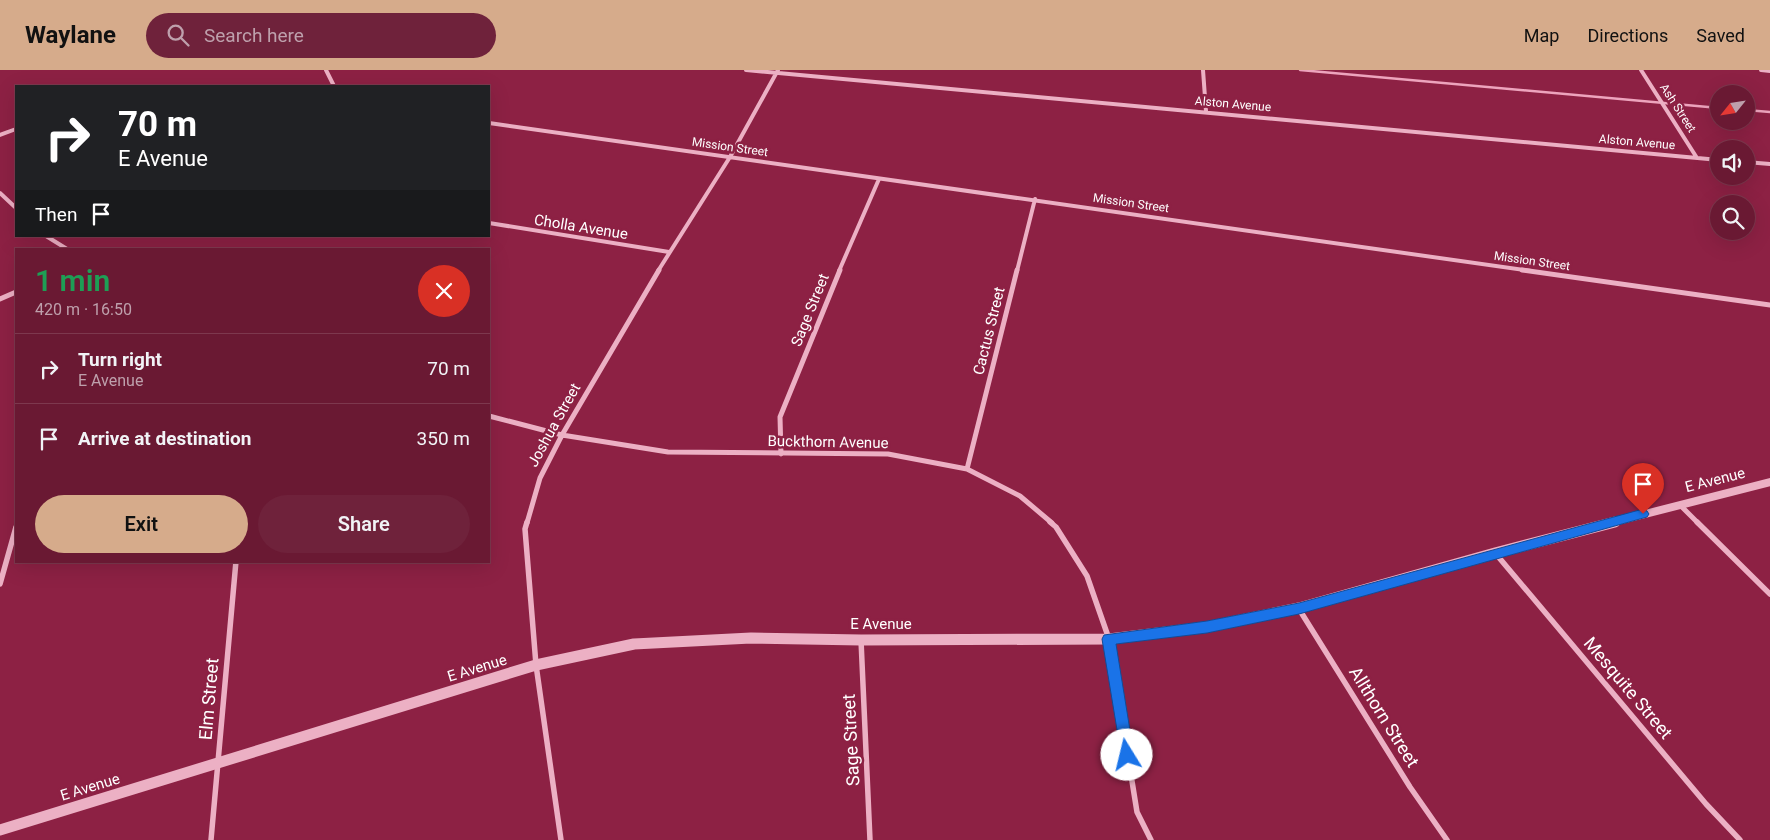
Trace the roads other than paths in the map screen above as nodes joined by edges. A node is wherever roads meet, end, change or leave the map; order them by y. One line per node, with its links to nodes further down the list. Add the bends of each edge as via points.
1 (326, 70): 8 (street)
2 (746, 70): 6 (street, Alston Avenue)
3 (1204, 70): 9 (street)
4 (1641, 70): 14 (street, Ash Street)
5 (1761, 70): 7 (street)
6 (777, 71): 9 (street, Alston Avenue); 13 (street, Joshua Street)
7 (1770, 71)
8 (334, 85)
9 (1206, 111): 14 (street, Alston Avenue)
10 (490, 122): 13 (street, Mission Street)
11 (15, 129): 12 (street)
12 (0, 135)
13 (730, 157): 18 (street, Mission Street); 25 (street, Joshua Street)
14 (1697, 158): 15 (street, Alston Avenue)
15 (1710, 159)
16 (1755, 163): 17 (street)
17 (1770, 164)
18 (879, 179): 20 (street, Mission Street); 31 (street, Sage Street, via 780,417)
19 (0, 193): 21 (street)
20 (1036, 199): 28 (street, Mission Street); 32 (street, Cactus Street)
21 (15, 207)
22 (490, 223): 25 (street, Cholla Avenue)
23 (48, 237): 24 (street)
24 (65, 248)
25 (669, 252): 30 (street, Joshua Street)
26 (15, 292): 27 (street)
27 (0, 299)
28 (1770, 305)
29 (490, 416): 30 (street, Buckthorn Avenue)
30 (562, 434): 31 (street, Buckthorn Avenue, via 668,452); 43 (street, Joshua Street, via 540,478 525,529)
31 (780, 454): 32 (street, Buckthorn Avenue, via 888,454)
32 (967, 469): 41 (street, Buckthorn Avenue, via 1020,496 1056,527 1087,576)
33 (1770, 482): 34 (street, E Avenue)
34 (1680, 504): 36 (street, E Avenue); 39 (street)
35 (15, 531): 38 (street)
36 (1495, 553): 40 (street, E Avenue); 51 (street, Mesquite Street)
37 (236, 563): 44 (street, Elm Street)
38 (0, 584)
39 (1770, 594)
40 (1299, 608): 41 (street, E Avenue, via 1207,627); 50 (street, Allthorn Street, via 1410,787)
41 (1109, 639): 42 (street, E Avenue); 49 (street, via 1136,812)
42 (861, 640): 43 (street, E Avenue, via 751,638 634,644); 48 (street, Sage Street)
43 (536, 665): 44 (street, E Avenue); 47 (street, Joshua Street)
44 (218, 763): 45 (street, E Avenue); 46 (street, Elm Street)
45 (0, 830)
46 (212, 840)
47 (562, 840)
48 (870, 840)
49 (1151, 840)
50 (1448, 840)
51 (1740, 840)

